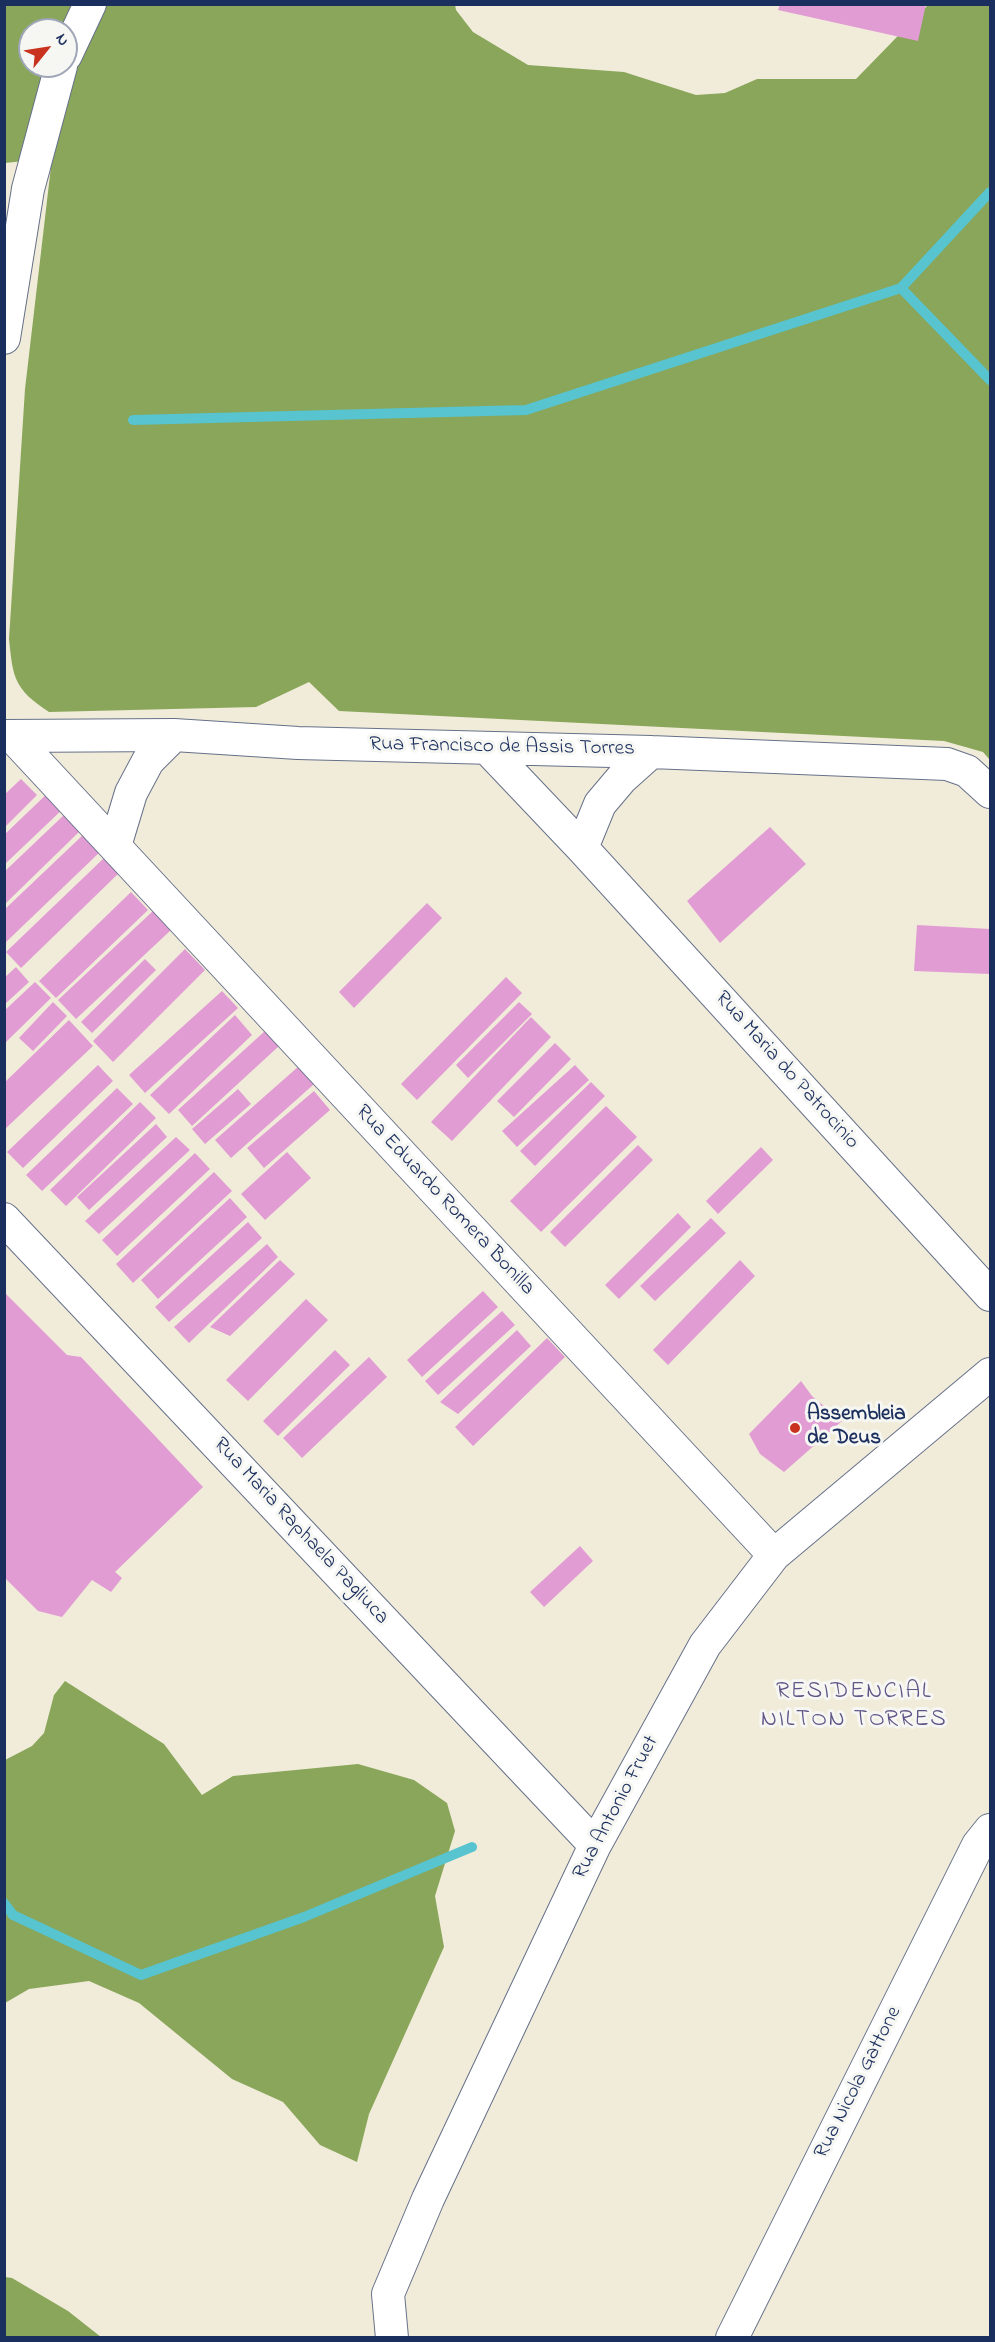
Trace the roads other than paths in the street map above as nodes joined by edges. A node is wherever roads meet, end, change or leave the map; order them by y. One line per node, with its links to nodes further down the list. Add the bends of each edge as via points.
1 (90, 4): 2 (street)
2 (78, 30)
3 (58, 78): 4 (street, via 28,189)
4 (4, 338)
5 (174, 735): 6 (street, Rua Francisco de Assis Torres); 7 (street, Rua Francisco de Assis Torres); 10 (street, via 148,761 131,793)
6 (9, 736): 10 (street, Rua Eduardo Romera Bonilla)
7 (488, 749): 8 (street, Rua Francisco de Assis Torres); 11 (street, Rua Maria do Patrocinio)
8 (651, 752): 9 (street, Rua Francisco de Assis Torres, via 947,764 968,771); 11 (street, via 622,777 600,804)
9 (990, 792)
10 (115, 846): 15 (street, Rua Eduardo Romera Bonilla)
11 (582, 848): 13 (street, Rua Maria do Patrocinio)
12 (4, 1220): 17 (street, Rua Maria Raphaela Pagliuca)
13 (990, 1295)
14 (990, 1374): 15 (street, Rua Antonio Fruet)
15 (774, 1555): 17 (street, Rua Antonio Fruet, via 705,1645)
16 (990, 1830): 19 (street, Rua Nicola Gattone, via 978,1845)
17 (595, 1845): 18 (street, Rua Antonio Fruet, via 428,2199 388,2294)
18 (392, 2337)
19 (732, 2337)

